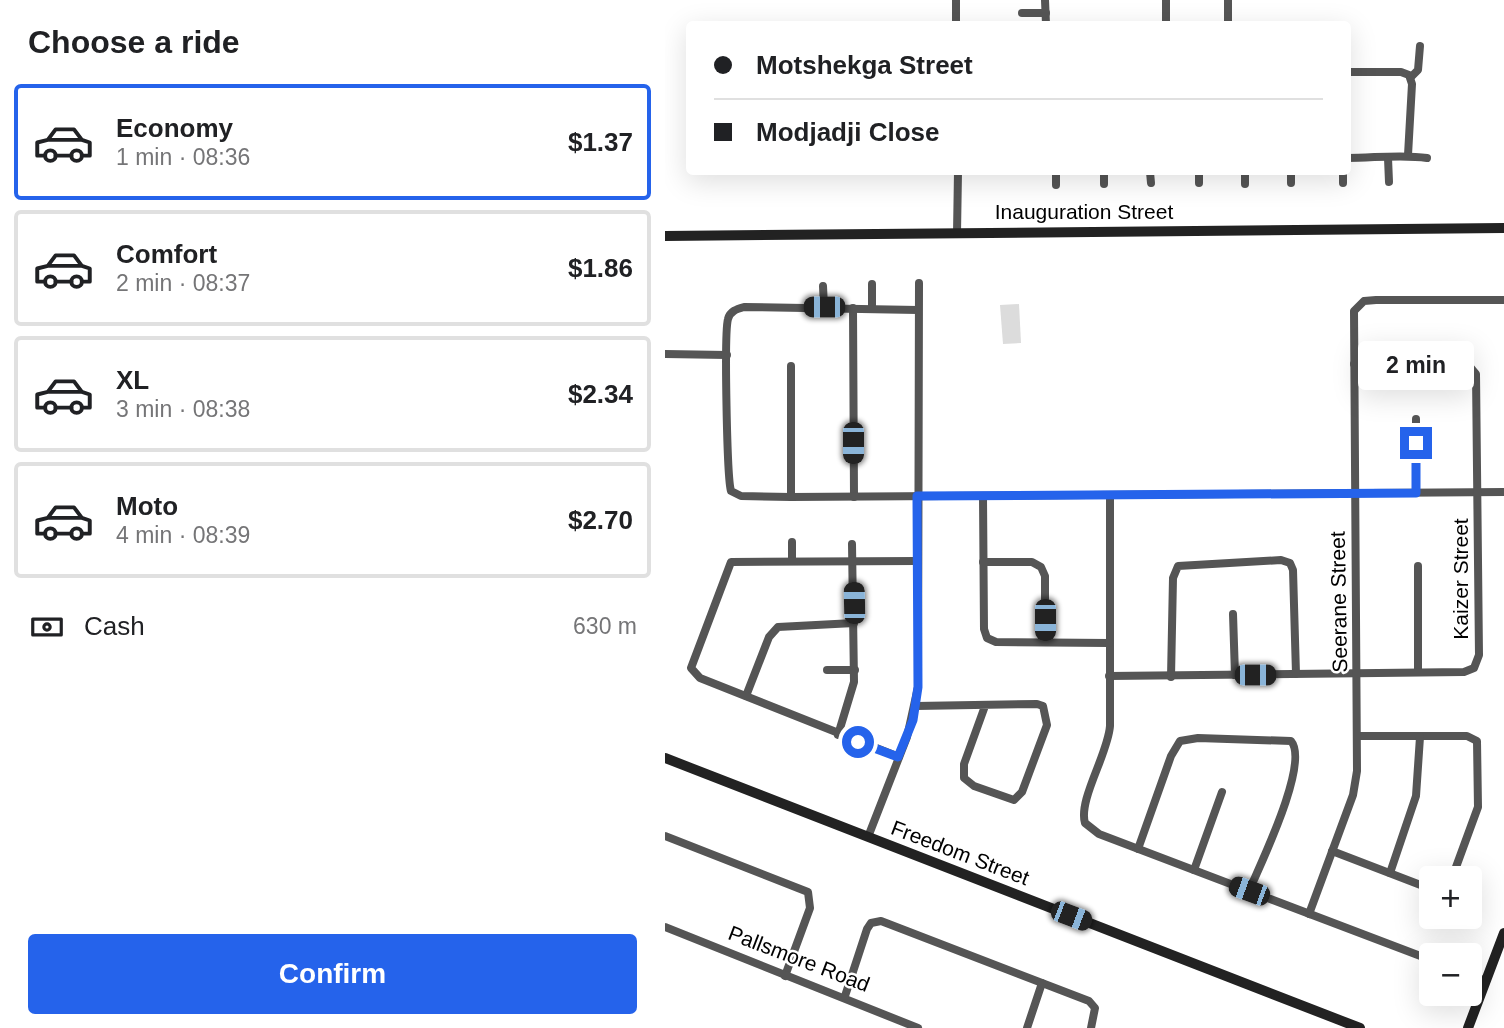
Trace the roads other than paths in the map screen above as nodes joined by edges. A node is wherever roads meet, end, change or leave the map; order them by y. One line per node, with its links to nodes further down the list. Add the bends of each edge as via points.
1 (956, 0): 7 (street)
2 (1045, 0): 6 (street)
3 (1166, 0): 9 (street)
4 (1228, 0): 10 (street)
5 (1023, 13): 6 (street)
6 (1046, 13): 8 (street)
7 (956, 21)
8 (1046, 21)
9 (1166, 21)
10 (1228, 21)
11 (1420, 46): 13 (street, via 1418,70)
12 (1351, 72): 13 (street, via 1401,72)
13 (1411, 77): 14 (street)
14 (1408, 155): 16 (street); 17 (street)
15 (1351, 158): 16 (street)
16 (1388, 158): 26 (street)
17 (1427, 158)
18 (957, 175): 35 (street)
19 (1056, 175): 33 (street)
20 (1104, 175): 31 (street)
21 (1150, 175): 27 (street)
22 (1199, 175): 28 (street)
23 (1245, 175): 32 (street)
24 (1291, 175): 29 (street)
25 (1343, 175): 30 (street)
26 (1389, 182)
27 (1151, 183)
28 (1199, 183)
29 (1291, 183)
30 (1343, 183)
31 (1104, 184)
32 (1245, 184)
33 (1056, 185)
34 (1504, 228): 35 (street, Inauguration Street)
35 (957, 233): 36 (street, Inauguration Street)
36 (665, 236)
37 (919, 283): 44 (street)
38 (871, 284): 43 (street)
39 (823, 286): 41 (street)
40 (1504, 300): 47 (street, Seerane Street, via 1364,301 1354,311)
41 (824, 307): 42 (street); 46 (street, via 735,310 727,321)
42 (853, 308): 43 (street); 57 (street)
43 (872, 308): 44 (street)
44 (918, 310): 54 (street)
45 (665, 354): 46 (street)
46 (727, 355): 56 (street, via 731,491 741,496)
47 (1354, 364): 50 (street, Kaizer Street, via 1462,364 1471,368 1477,385); 53 (street, Seerane Street)
48 (791, 366): 56 (street)
49 (1416, 419): 52 (street)
50 (1477, 492): 51 (street); 52 (street); 72 (street, Kaizer Street, via 1478,661 1468,671)
51 (1504, 492)
52 (1416, 493): 53 (street)
53 (1354, 495): 55 (street); 73 (street, Seerane Street)
54 (917, 496): 57 (street); 58 (street); 63 (street)
55 (1109, 496): 58 (street); 69 (street)
56 (791, 497): 57 (street)
57 (854, 497)
58 (983, 497): 64 (street)
59 (792, 542): 61 (street)
60 (852, 544): 62 (street)
61 (792, 560): 62 (street); 78 (street, via 731,562 692,663 695,676)
62 (853, 561): 63 (street); 67 (street)
63 (917, 561): 79 (street)
64 (983, 562): 68 (street, via 988,638); 68 (street, via 1032,562 1041,567 1045,576)
65 (1418, 566): 72 (street)
66 (1233, 614): 75 (street)
67 (854, 623): 71 (street); 78 (street, via 778,627 769,637)
68 (1045, 642): 69 (street)
69 (1109, 643): 76 (street)
70 (827, 670): 71 (street)
71 (855, 670): 81 (street)
72 (1417, 672): 73 (street, Kaizer Street)
73 (1357, 673): 74 (street, Kaizer Street); 82 (street, Seerane Street)
74 (1296, 674): 75 (street, Kaizer Street); 77 (street, via 1293,570 1281,560 1178,566 1173,578)
75 (1235, 675): 77 (street, Kaizer Street)
76 (1109, 676): 77 (street, Kaizer Street); 89 (street, via 1109,739 1083,818 1093,831)
77 (1171, 677)
78 (746, 696): 81 (street)
79 (916, 706): 80 (street); 84 (street)
80 (985, 706): 80 (street, via 1037,704 1046,711 1047,724 1022,792 1014,800 964,778 964,764)
81 (838, 735): 84 (street)
82 (1357, 736): 83 (street); 90 (street, Seerane Street, via 1356,783)
83 (1420, 737): 91 (street, via 1467,736 1475,738 1478,745 1478,807); 93 (street, via 1416,796)
84 (898, 757): 88 (street)
85 (665, 758): 88 (street, Freedom Street)
86 (1222, 792): 92 (street)
87 (665, 836): 100 (street, via 808,892 810,908)
88 (868, 837): 108 (street, Freedom Street)
89 (1138, 849): 92 (street); 95 (street, via 1180,741 1291,741 1296,751 1291,785)
90 (1332, 851): 93 (street); 96 (street, Seerane Street)
91 (1456, 866)
92 (1194, 870): 95 (street)
93 (1389, 873): 94 (street)
94 (1419, 884)
95 (1249, 891): 96 (street)
96 (1309, 914): 99 (street)
97 (665, 927): 100 (street, Pallsmore Road)
98 (1504, 933): 102 (street)
99 (1419, 955)
100 (785, 976): 104 (street, Pallsmore Road)
101 (1482, 980): 102 (street)
102 (1486, 981): 109 (street)
103 (1042, 983): 104 (street, via 877,921 867,929); 106 (street); 107 (street, via 1093,1004)
104 (845, 996): 105 (street, Pallsmore Road)
105 (918, 1028)
106 (1027, 1028)
107 (1091, 1028)
108 (1360, 1028)
109 (1468, 1028)

